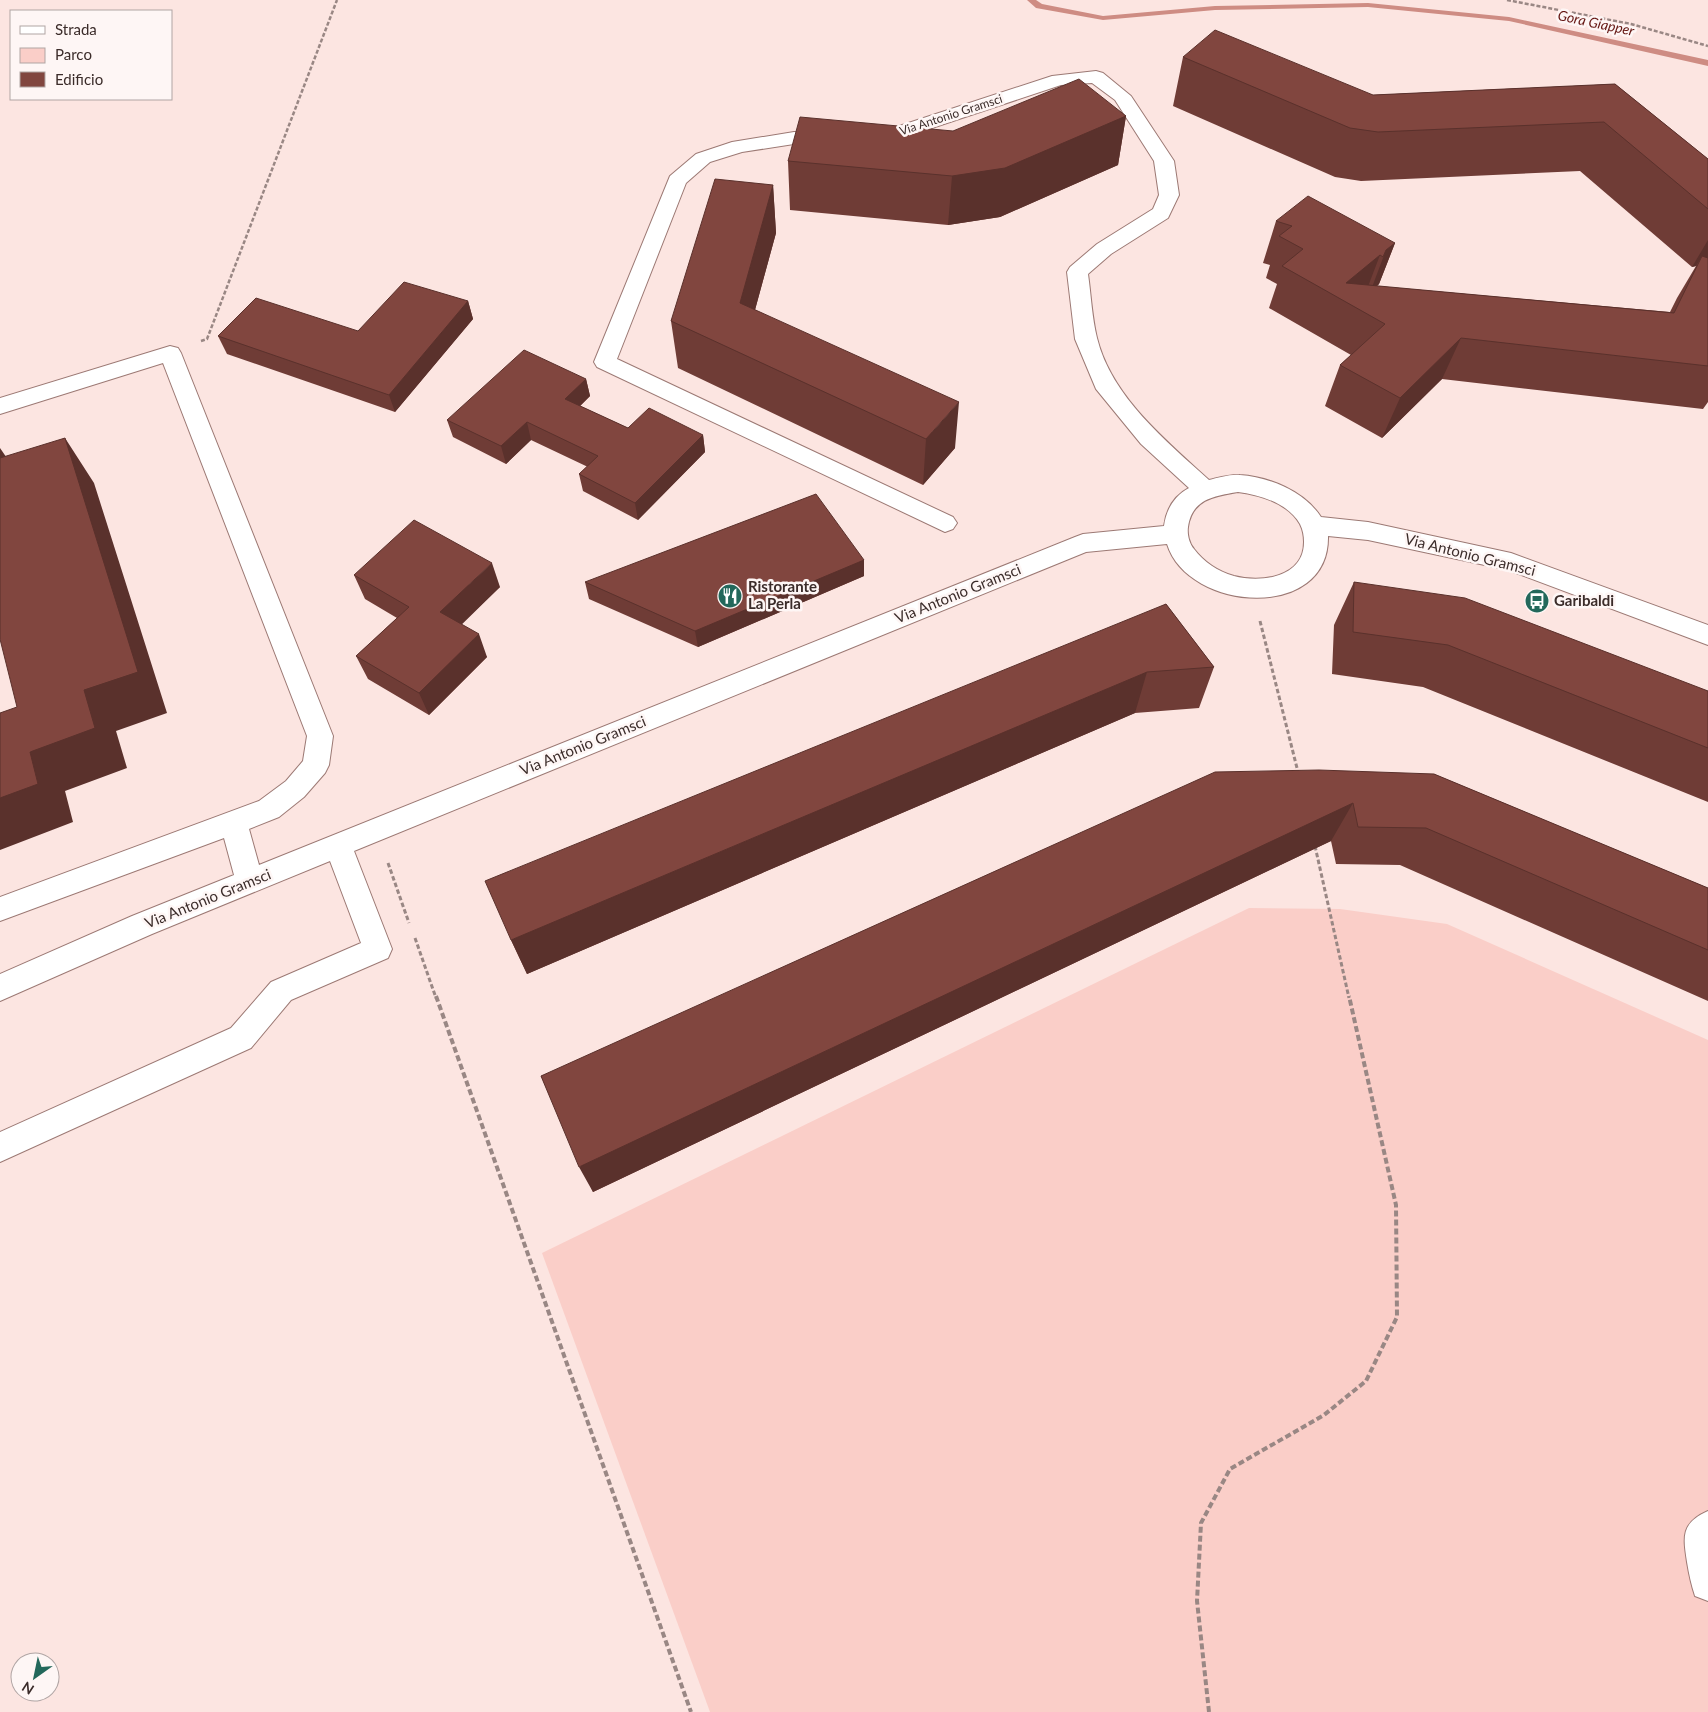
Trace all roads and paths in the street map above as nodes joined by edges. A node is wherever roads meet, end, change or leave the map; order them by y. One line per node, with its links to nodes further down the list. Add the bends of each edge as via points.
1 (337, 0): 4 (path, via 207,339)
2 (1507, 0): 3 (path, via 1631,24)
3 (1708, 46)
4 (170, 353): 5 (street); 13 (street, via 320,736 316,765 295,788 270,809)
5 (0, 406)
6 (1204, 489): 7 (street, Via Antonio Gramsci, via 1149,438 1107,389 1086,340 1077,272 1104,249 1161,213 1169,196 1164,161 1122,96 1096,77 1059,80 892,135 794,138 739,146 703,158 677,180 605,362); 8 (street, via 1238,483 1270,490 1286,497); 9 (street, via 1191,496 1179,510)
7 (945, 523)
8 (1312, 525): 10 (street, via 1316,548 1304,572 1286,584); 11 (street, Via Antonio Gramsci, via 1368,531 1511,562)
9 (1174, 534): 10 (street, via 1181,552 1204,574 1232,586); 14 (street, Via Antonio Gramsci, via 1083,543)
10 (1251, 589): 12 (path)
11 (1708, 635)
12 (1300, 782)
13 (234, 823): 17 (street); 18 (street)
14 (376, 830): 16 (street, Via Antonio Gramsci); 19 (path)
15 (1313, 839): 26 (path, via 1396,1205 1397,1317 1366,1381 1324,1415 1230,1469 1201,1523 1197,1601)
16 (338, 845): 17 (street, Via Antonio Gramsci); 22 (street, via 378,949 281,991 241,1038)
17 (250, 882): 21 (street, Via Antonio Gramsci, via 142,925)
18 (0, 909)
19 (410, 924)
20 (413, 934): 25 (path)
21 (0, 988)
22 (0, 1147)
23 (1708, 1529): 24 (street, via 1701,1537)
24 (1708, 1583)
25 (691, 1712)
26 (1209, 1712)

